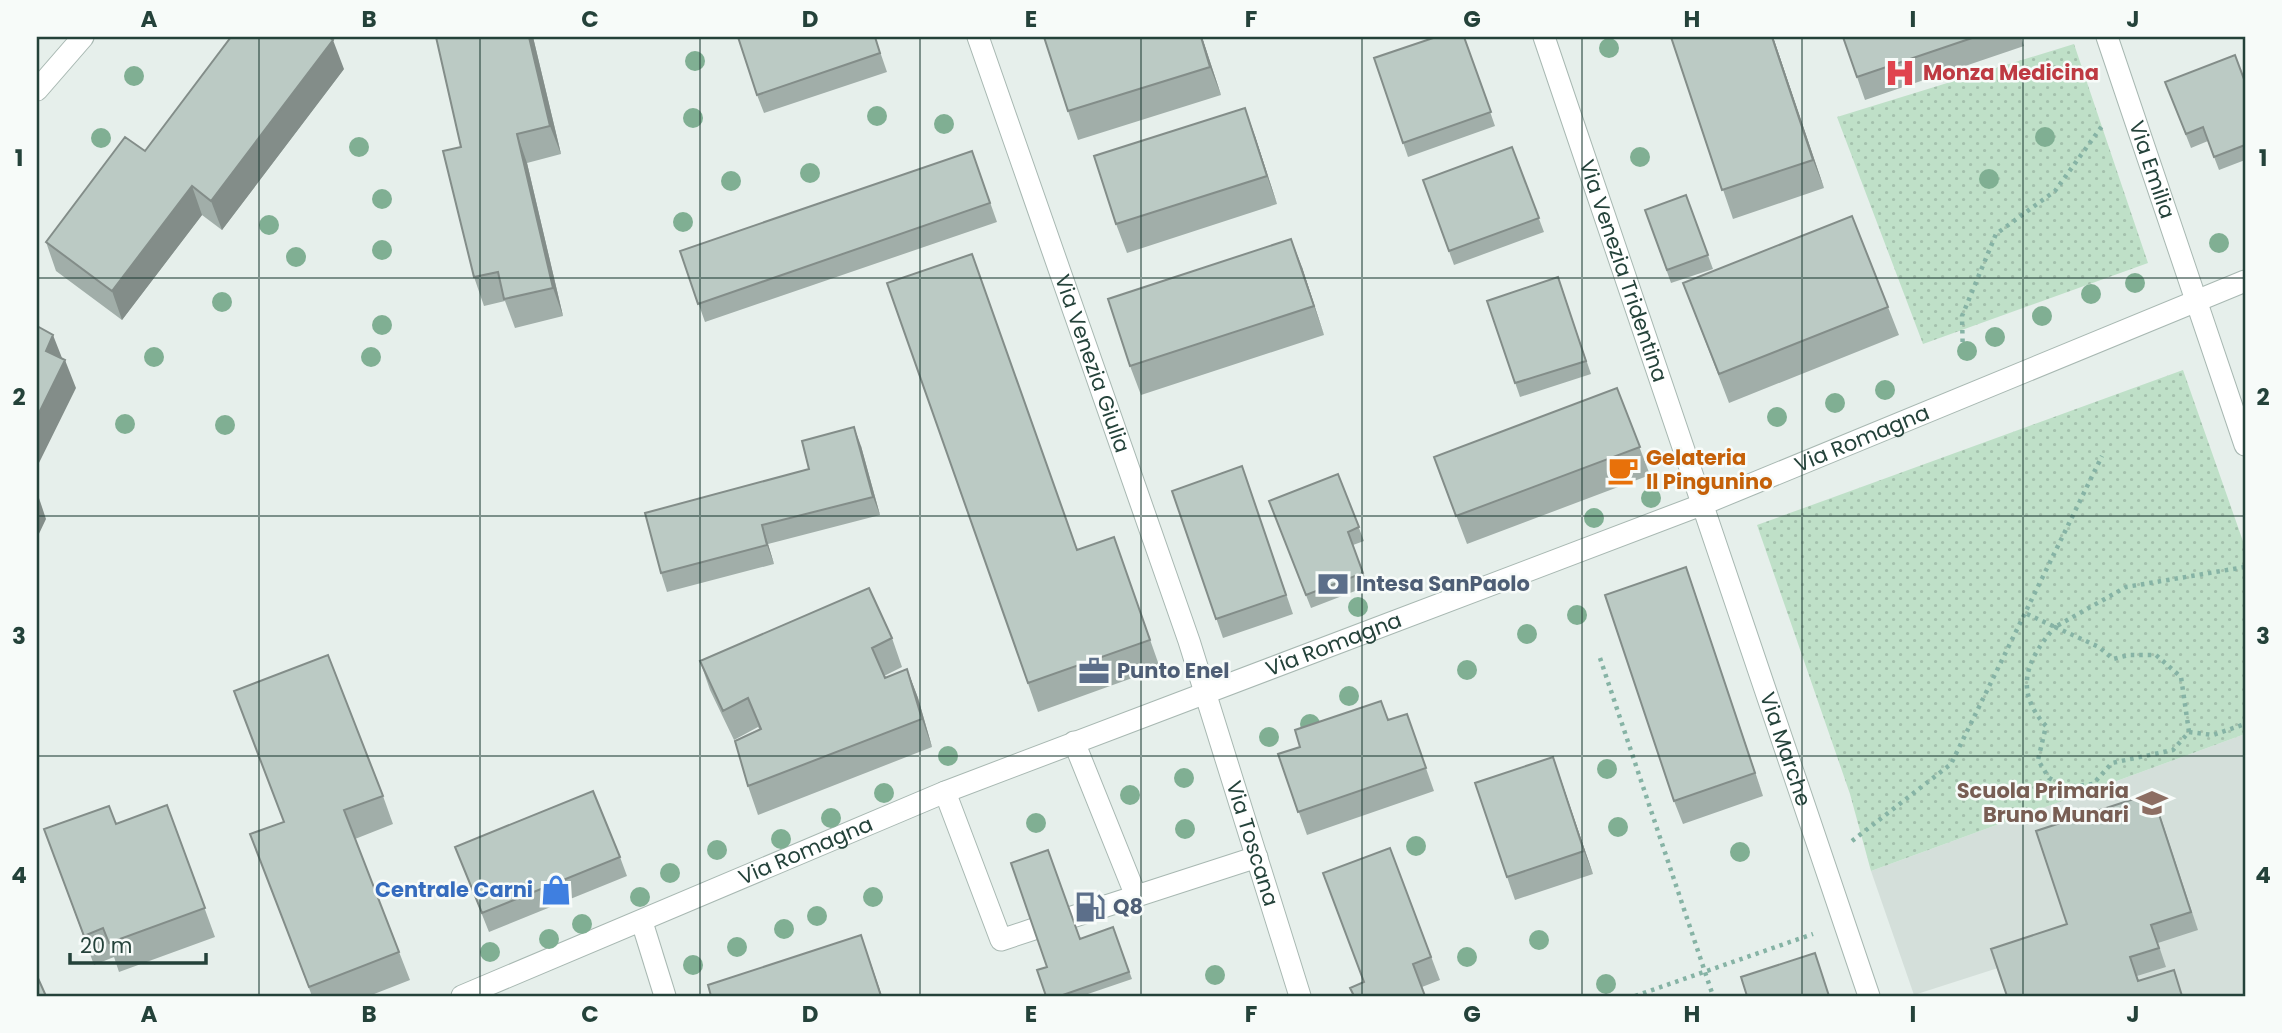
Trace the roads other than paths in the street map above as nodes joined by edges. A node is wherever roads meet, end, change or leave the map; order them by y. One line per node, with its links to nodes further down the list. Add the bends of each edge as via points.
1 (83, 37): 5 (street)
2 (978, 37): 10 (street, Via Venezia Giulia)
3 (1544, 37): 9 (street, Via Venezia Tridentina)
4 (2107, 37): 7 (street, Via Emilia)
5 (37, 90)
6 (2245, 281): 7 (street, Via Romagna)
7 (2196, 301): 8 (street, Via Emilia); 9 (street, Via Romagna)
8 (2245, 445)
9 (1701, 505): 10 (street, Via Romagna); 21 (street, Via Marche)
10 (1206, 692): 11 (street, Via Romagna); 13 (street, Via Toscana)
11 (1074, 742): 12 (street, Via Romagna); 14 (street)
12 (945, 792): 16 (street, Via Romagna); 17 (street, via 1001,940)
13 (1257, 857): 14 (street); 20 (street, Via Toscana)
14 (1136, 896): 15 (street)
15 (1072, 917)
16 (642, 922): 18 (street, Via Romagna); 19 (street)
17 (1034, 929)
18 (462, 996)
19 (665, 996)
20 (1300, 996)
21 (1869, 996)

